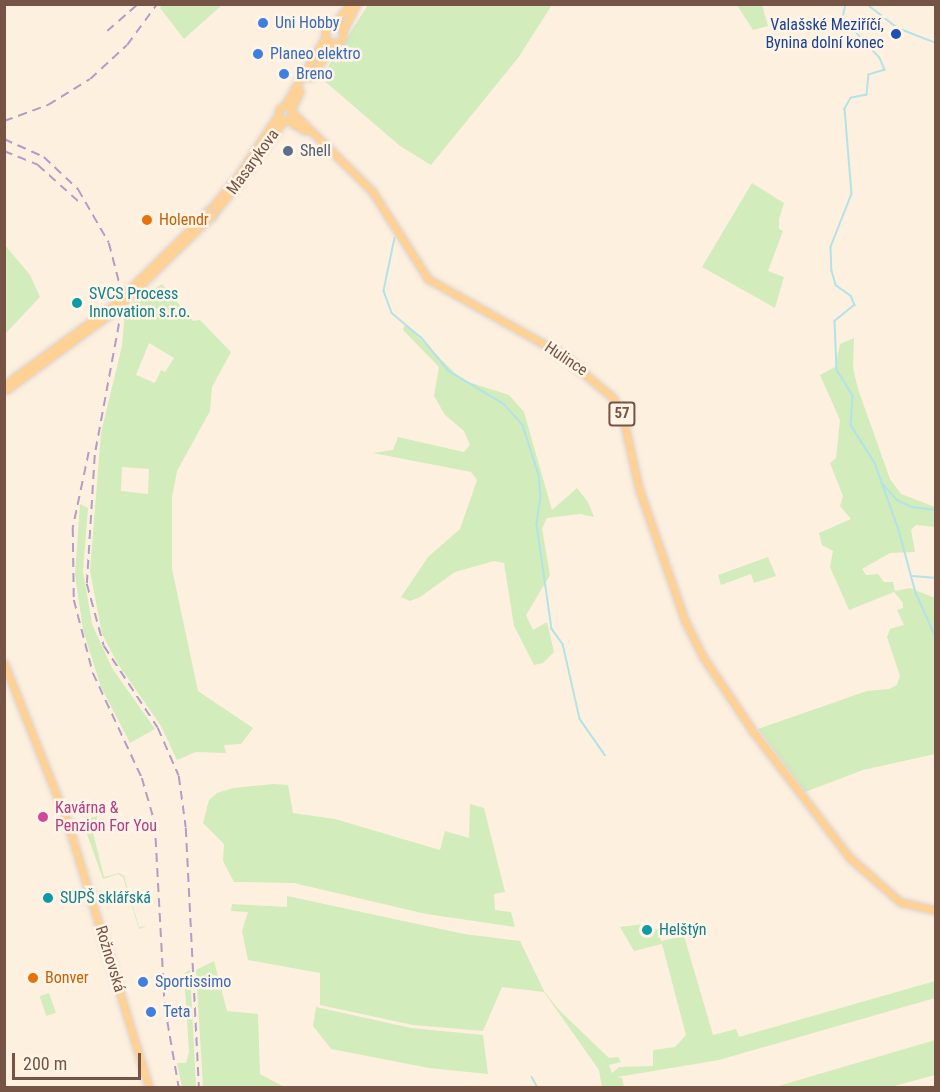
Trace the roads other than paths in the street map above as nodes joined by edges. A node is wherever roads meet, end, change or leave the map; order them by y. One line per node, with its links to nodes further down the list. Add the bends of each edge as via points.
1 (351, 4): 3 (main road)
2 (356, 4): 4 (main road)
3 (334, 25): 4 (main road); 5 (main road, via 326,29)
4 (343, 31): 6 (main road, via 342,39)
5 (325, 38): 6 (main road); 7 (main road)
6 (334, 44): 8 (main road, via 316,67)
7 (284, 106): 8 (main road, Hulince); 9 (main road)
8 (292, 111): 9 (main road); 10 (main road, Hulince / 57)
9 (283, 118): 10 (main road, Hulince / 57); 11 (main road, Masarykova, bridge, via 210,213 111,307)
10 (320, 140): 13 (main road, Hulince / 57, via 372,191 428,279 560,353 616,401 637,483 685,621 703,657 754,733 850,858 900,902)
11 (5, 389)
12 (4, 663): 14 (main road, Rožnovská, via 67,821)
13 (936, 910)
14 (149, 1088)

